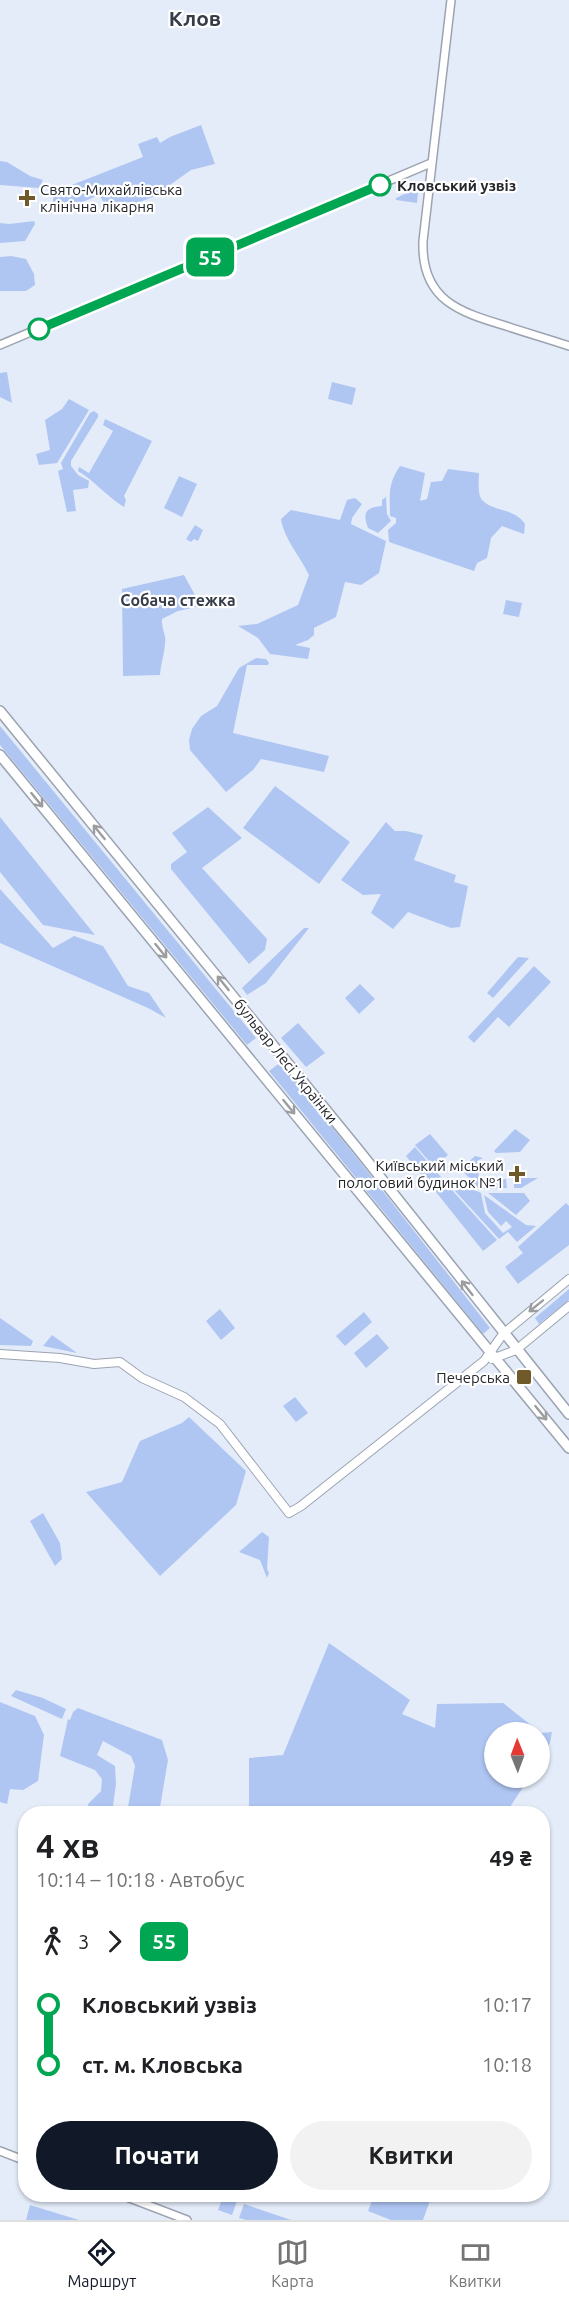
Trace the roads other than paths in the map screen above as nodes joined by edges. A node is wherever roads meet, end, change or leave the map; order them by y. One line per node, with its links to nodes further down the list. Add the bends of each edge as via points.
1 (451, 0): 2 (street)
2 (431, 163): 3 (street); 4 (street, via 423,252 435,288 448,303 469,315)
3 (0, 345)
4 (569, 346)
5 (0, 711): 9 (main road, бульвар Лесі Українки, one-way to 5, via 357,1148)
6 (0, 755): 10 (main road, бульвар Лесі Українки, one-way to 10)
7 (569, 1279): 9 (main road, one-way to 9)
8 (569, 1306): 11 (main road)
9 (503, 1334): 10 (main road); 11 (main road, бульвар Лесі Українки)
10 (490, 1350): 13 (main road, бульвар Лесі Українки); 14 (main road)
11 (516, 1350): 13 (main road); 15 (main road, бульвар Лесі Українки)
12 (0, 1354): 14 (main road, via 94,1364 120,1362 142,1378 184,1397 220,1424 289,1513)
13 (497, 1358): 14 (main road); 16 (main road, бульвар Лесі Українки, one-way to 16)
14 (484, 1361)
15 (569, 1414)
16 (558, 1435): 17 (main road); 18 (main road, бульвар Лесі Українки)
17 (569, 1438)
18 (569, 1448)
19 (0, 2151): 20 (street)
20 (18, 2158)
21 (140, 2202): 22 (street)
22 (187, 2220)

